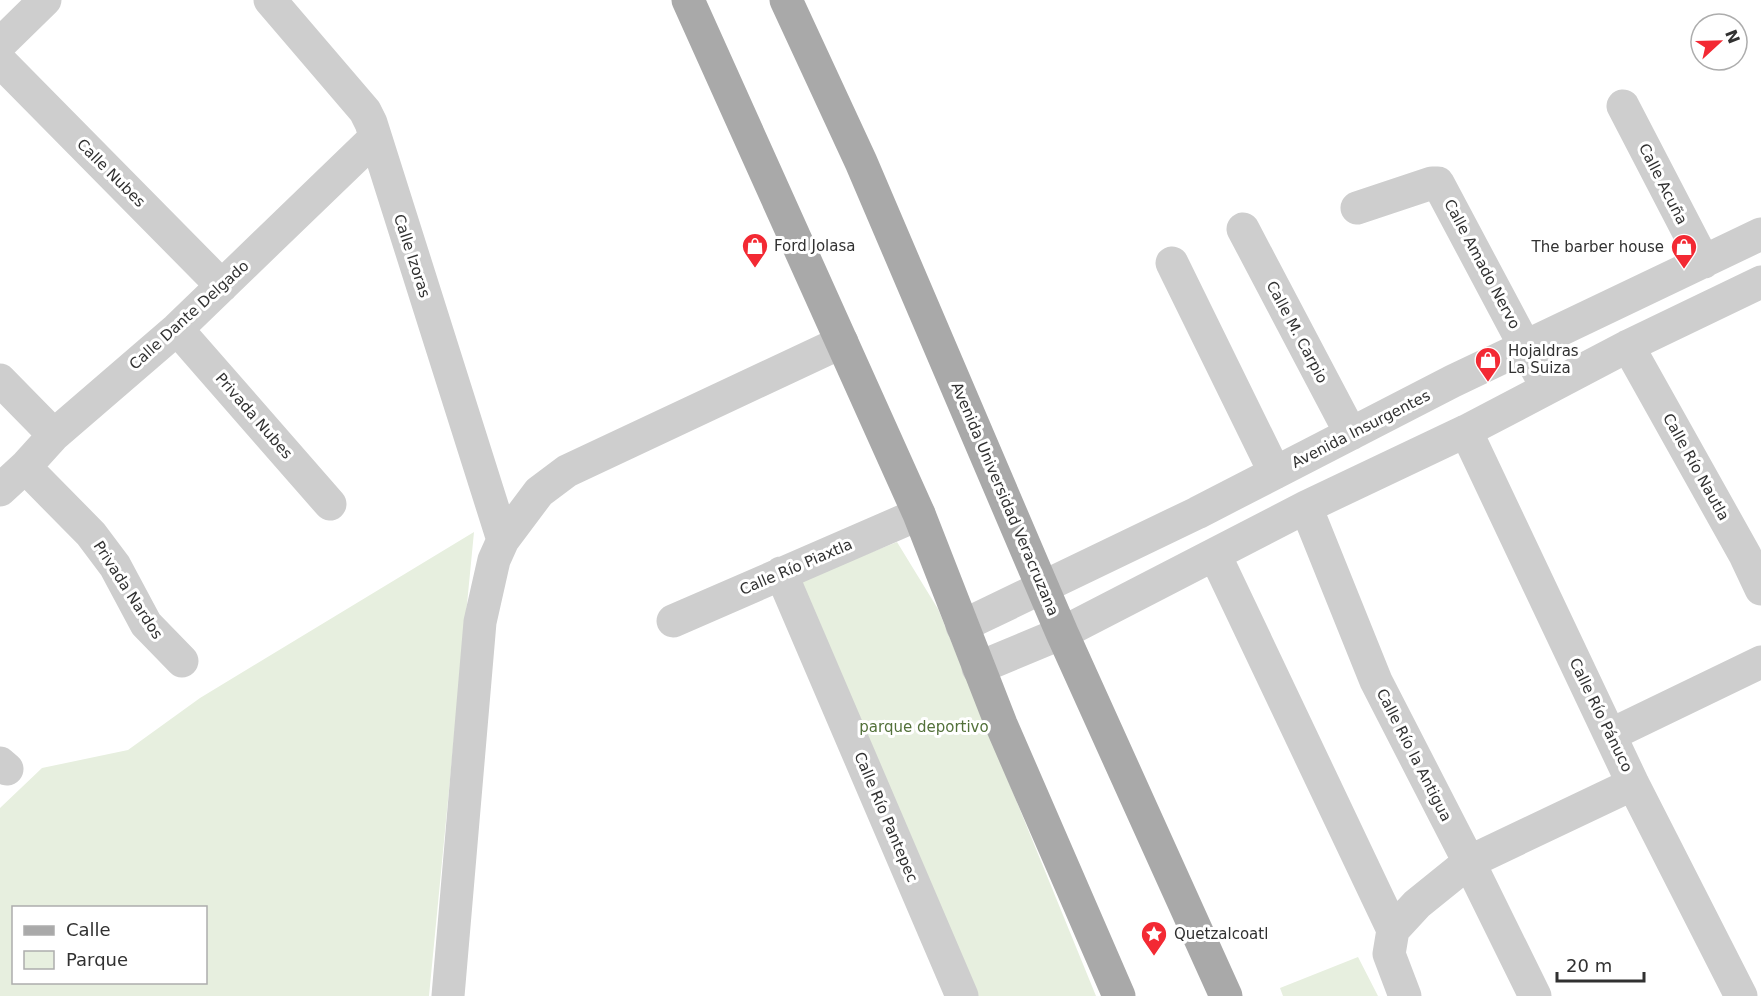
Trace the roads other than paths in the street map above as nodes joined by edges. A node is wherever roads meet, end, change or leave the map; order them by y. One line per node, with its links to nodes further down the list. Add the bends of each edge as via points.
1 (45, 0): 5 (street)
2 (270, 0): 8 (street, Calle Izoras, via 365,111)
3 (688, 0): 17 (main road)
4 (786, 0): 34 (main road, Avenida Universidad Veracruzana, via 861,162)
5 (0, 44)
6 (0, 61): 15 (street, Calle Nubes)
7 (1623, 106): 13 (street, Calle Acuña)
8 (375, 138): 15 (street, Calle Dante Delgado); 31 (street, Calle Izoras)
9 (1357, 208): 18 (street, Calle Amado Nervo, via 1438,183)
10 (1243, 229): 23 (street, Calle M. Carpio)
11 (1761, 234): 13 (street, Avenida Insurgentes)
12 (1172, 262): 26 (street)
13 (1704, 262): 18 (street, Avenida Insurgentes)
14 (1761, 282): 19 (street)
15 (222, 286): 16 (street, Calle Dante Delgado)
16 (177, 329): 24 (street, Calle Dante Delgado); 28 (street, Privada Nubes)
17 (842, 342): 30 (main road); 31 (street, via 567,471 539,492)
18 (1526, 346): 21 (street, Calle Amado Nervo); 23 (street, Avenida Insurgentes)
19 (1628, 346): 21 (street); 35 (street, Calle Río Nautla)
20 (0, 380): 24 (street)
21 (1547, 388): 22 (street)
22 (1466, 431): 29 (street); 42 (street, Calle Río Pánuco)
23 (1351, 434): 26 (street, Avenida Insurgentes)
24 (54, 435): 25 (street, Calle Dante Delgado)
25 (25, 467): 27 (street, Calle Dante Delgado); 39 (street, Privada Nardos, via 91,534 116,566 146,624)
26 (1275, 473): 34 (street, Avenida Insurgentes)
27 (0, 490)
28 (330, 504)
29 (1306, 507): 32 (street); 44 (street, Calle Río la Antigua, via 1376,681)
30 (918, 514): 33 (street, Calle Río Piaxtla); 37 (main road)
31 (503, 540): 46 (street, via 494,560 480,622)
32 (1215, 555): 38 (street); 45 (street)
33 (781, 573): 36 (street, Calle Río Piaxtla); 47 (street, Calle Río Pantepec)
34 (1043, 588): 37 (street, Avenida Insurgentes); 38 (main road, Avenida Universidad Veracruzana)
35 (1761, 589)
36 (673, 621)
37 (962, 626): 41 (main road)
38 (1062, 633): 41 (street); 49 (main road, Avenida Universidad Veracruzana)
39 (182, 661)
40 (1761, 662): 42 (street)
41 (978, 668): 48 (main road)
42 (1612, 734): 43 (street, Calle Río Pánuco)
43 (1633, 784): 44 (street); 52 (street, Calle Río Pánuco)
44 (1469, 862): 45 (street, via 1443,881); 51 (street, Calle Río la Antigua)
45 (1393, 930): 50 (street, via 1389,954)
46 (448, 996)
47 (962, 996)
48 (1119, 996)
49 (1226, 996)
50 (1406, 996)
51 (1535, 996)
52 (1741, 996)

